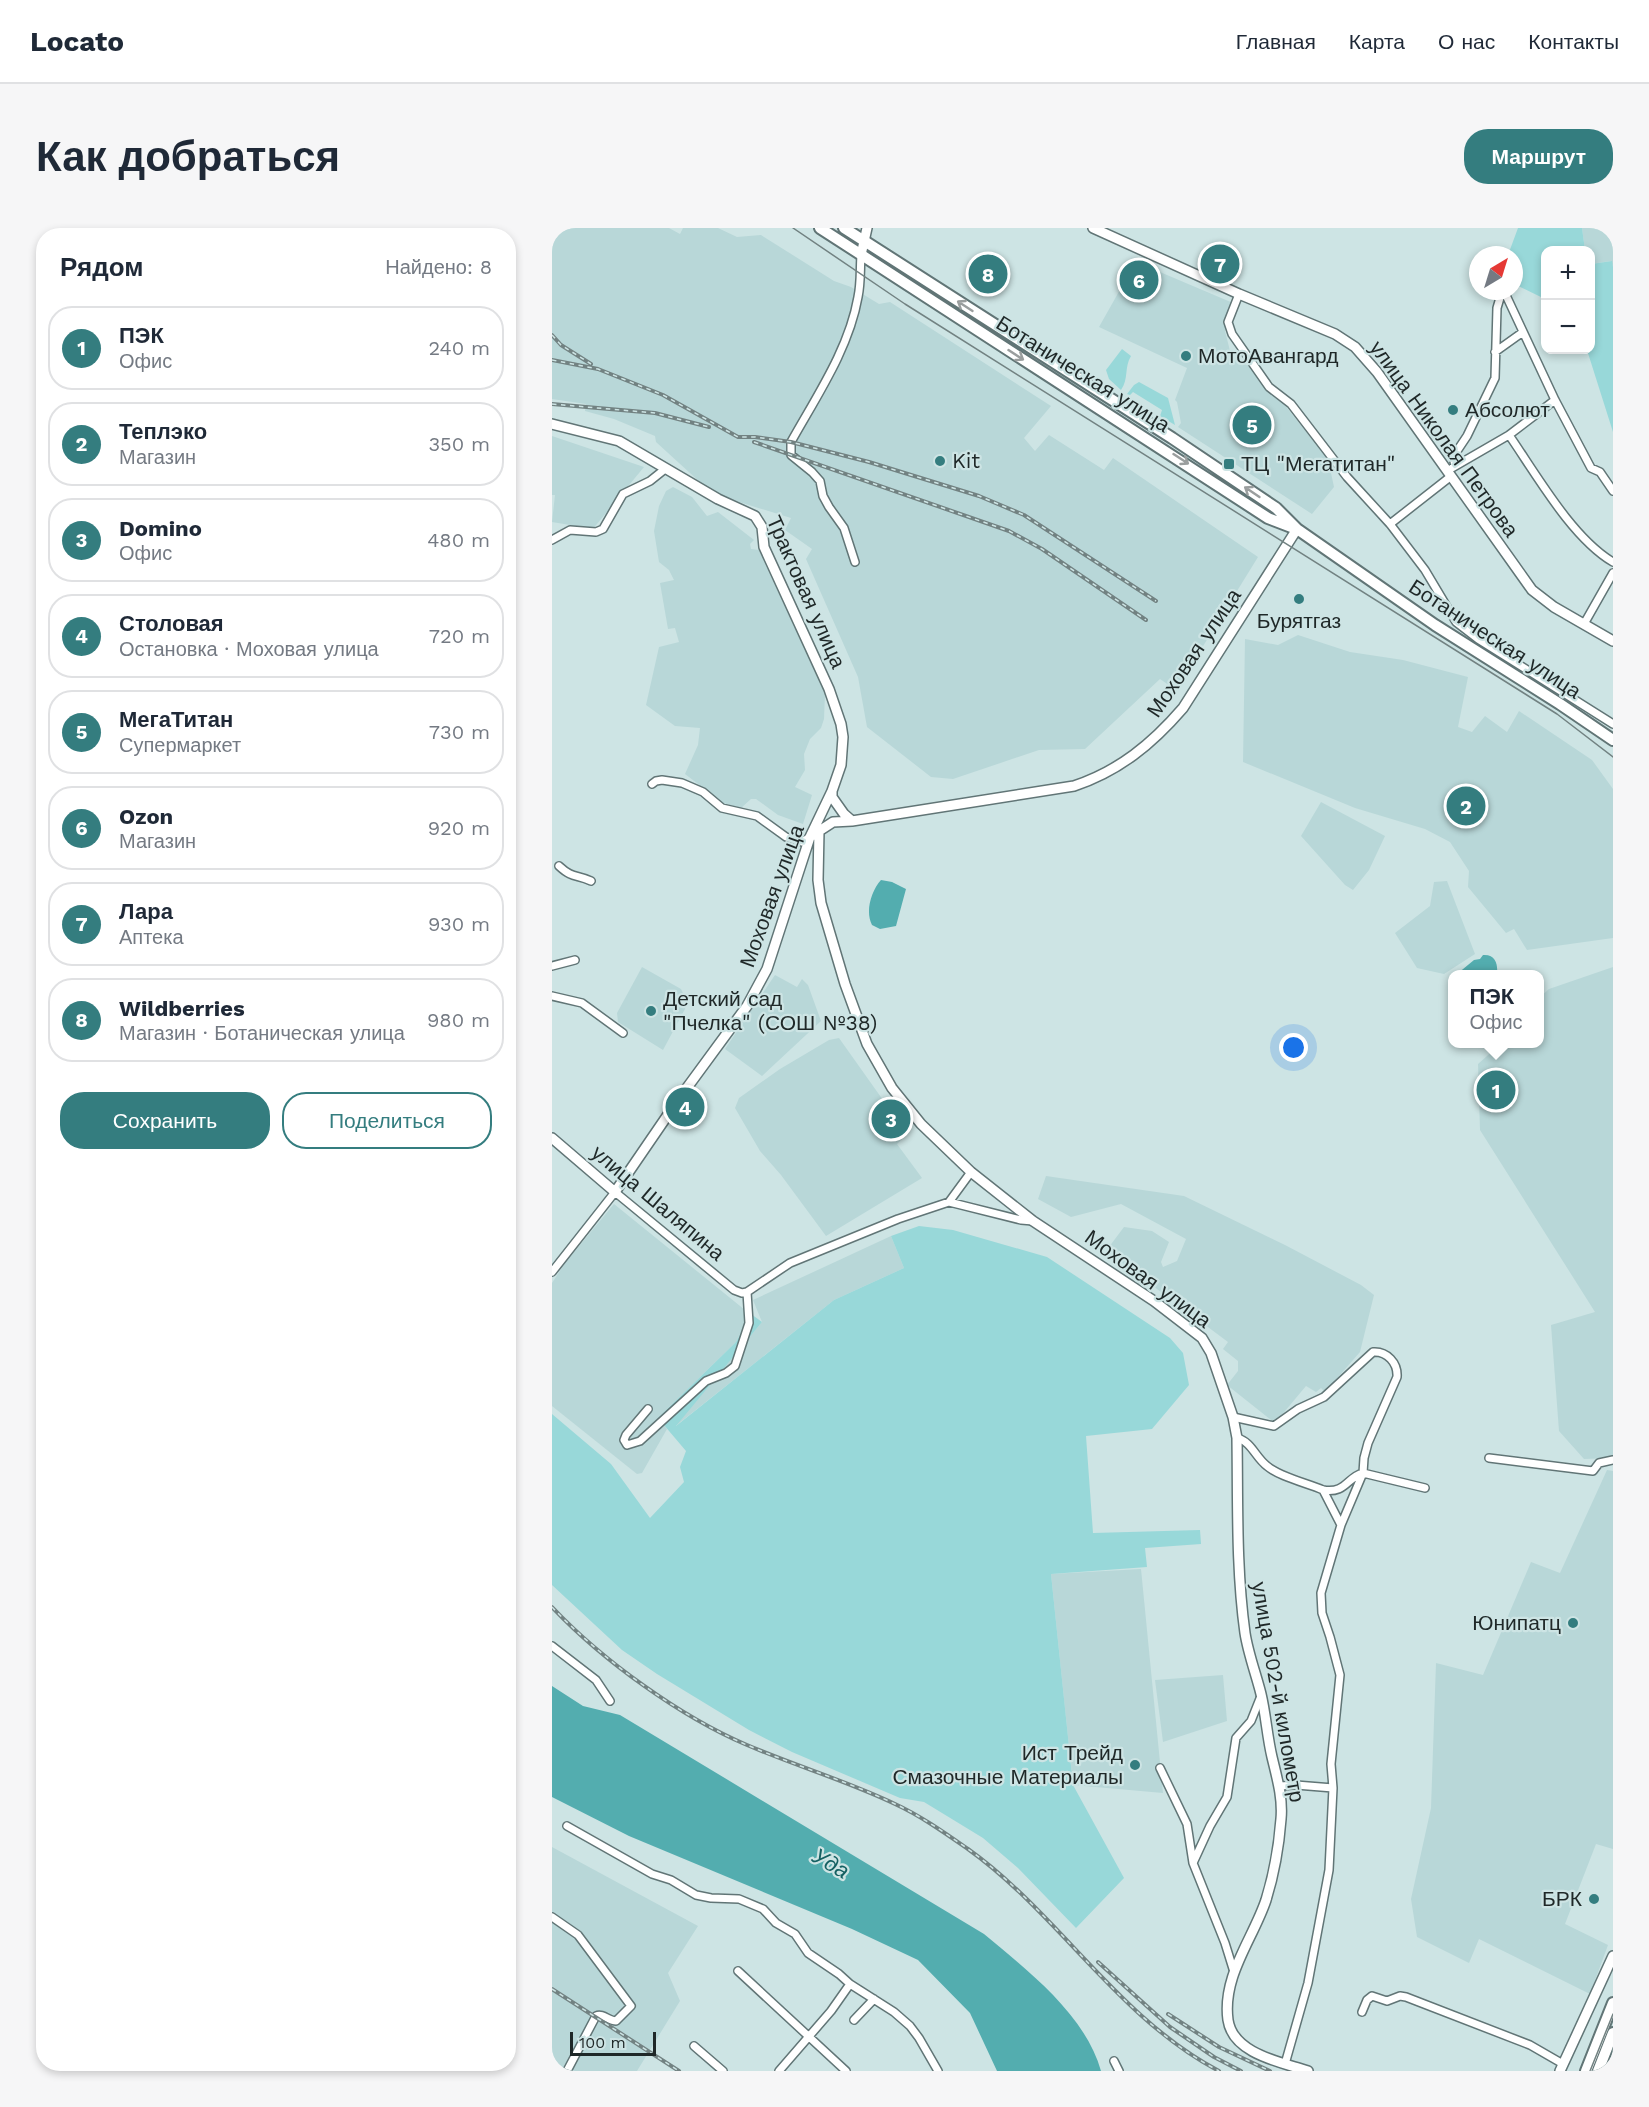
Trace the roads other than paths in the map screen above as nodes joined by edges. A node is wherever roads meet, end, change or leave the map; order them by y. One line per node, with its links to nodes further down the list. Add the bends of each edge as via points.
1 (820, 228): 6 (main road, Ботаническая улица)
2 (844, 228): 5 (main road, Ботаническая улица)
3 (867, 228): 5 (street)
4 (1093, 228): 7 (street, улица Николая Петрова)
5 (865, 242): 6 (street); 19 (main road, Ботаническая улица, one-way to 5, via 1276,508 1172,438)
6 (861, 255): 19 (main road, Ботаническая улица, one-way to 19, via 1268,518); 21 (street, via 858,297 850,324 838,356 791,442 791,455 820,481 823,496 844,528)
7 (1239, 294): 16 (street, улица Николая Петрова, via 1327,330 1355,347); 18 (street, via 1228,322 1232,334 1269,387 1291,404 1347,477)
8 (1500, 300): 11 (street)
9 (1507, 300): 10 (street)
10 (1523, 332): 11 (street); 12 (street)
11 (1495, 352): 16 (street, via 1495,378 1453,457)
12 (1555, 400): 14 (street); 17 (street, via 1591,468 1600,472)
13 (552, 424): 15 (street, Трактовая улица, via 619,441)
14 (1509, 435): 16 (street); 22 (street, via 1568,519 1592,547)
15 (665, 469): 20 (street, via 623,494 603,529 570,530); 29 (street, Трактовая улица, via 759,520 764,547 841,724 843,751)
16 (1450, 471): 18 (street); 24 (street, улица Николая Петрова, via 1536,595)
17 (1613, 492)
18 (1390, 524): 26 (street, via 1425,570 1456,622)
19 (1297, 529): 27 (main road, Ботаническая улица, via 1435,625); 30 (street, Моховая улица, via 1183,708 1138,753 1107,773 1074,786)
20 (552, 540)
21 (855, 562)
22 (1613, 562)
23 (1613, 573): 24 (street)
24 (1584, 624): 25 (street, улица Николая Петрова)
25 (1613, 641)
26 (1613, 724)
27 (1613, 740)
28 (652, 784): 32 (street, via 663,780 681,783 703,792 722,808 757,816 786,837 802,842)
29 (832, 791): 30 (street, via 834,802); 32 (street, Моховая улица)
30 (852, 821): 31 (street, Моховая улица, via 833,822)
31 (819, 831): 32 (street, Моховая улица); 40 (street, Моховая улица, via 821,903 867,1044 892,1088 921,1124)
32 (810, 837): 41 (street, Моховая улица, via 767,969 747,1006)
33 (559, 866): 34 (street, via 573,877)
34 (591, 881)
35 (575, 960): 36 (street)
36 (552, 966)
37 (552, 996): 38 (street, via 582,1003)
38 (623, 1033)
39 (552, 1138): 41 (street, улица Шаляпина)
40 (971, 1172): 42 (street); 43 (street, Моховая улица)
41 (615, 1192): 44 (street, Моховая улица); 45 (street, улица Шаляпина, via 734,1290)
42 (949, 1202): 43 (street); 45 (street, via 790,1263)
43 (1033, 1221): 47 (street, Моховая улица, via 1154,1301 1202,1338)
44 (552, 1272)
45 (745, 1292): 46 (street, via 749,1323 735,1366 706,1381 640,1441 624,1443)
46 (648, 1409)
47 (1233, 1417): 48 (street, улица 502-й километр); 51 (street, улица 502-й километр, via 1274,1426 1324,1397 1369,1354 1383,1353 1395,1363 1397,1377 1368,1443)
48 (1237, 1438): 53 (street, via 1272,1469); 56 (street, улица 502-й километр, via 1239,1581 1245,1635)
49 (1489, 1458): 50 (street, via 1593,1471 1599,1463)
50 (1613, 1460)
51 (1364, 1473): 52 (street); 53 (street, via 1340,1488); 54 (street, улица 502-й километр)
52 (1425, 1488)
53 (1323, 1490): 54 (street)
54 (1341, 1525): 60 (street, улица 502-й километр, via 1321,1593 1322,1613 1340,1675 1331,1764)
55 (552, 1646): 57 (street, via 596,1680)
56 (1261, 1695): 59 (street, улица 502-й километр); 62 (street, via 1251,1721 1236,1738 1227,1797)
57 (610, 1701)
58 (1160, 1768): 62 (street, via 1187,1824)
59 (1280, 1786): 60 (street); 66 (street, улица 502-й километр, via 1276,1859 1266,1900)
60 (1333, 1788): 76 (street, улица 502-й километр, via 1329,1870 1308,1983)
61 (567, 1826): 67 (street, via 696,1895 739,1899 763,1909 776,1923 795,1934 808,1953)
62 (1193, 1863): 66 (street)
63 (552, 1917): 78 (street, via 578,1935 631,2006 616,2021 596,2016)
64 (1613, 1956): 77 (street)
65 (738, 1971): 73 (street)
66 (1234, 1972): 76 (street, улица 502-й километр, via 1228,2021 1236,2037 1244,2046)
67 (850, 1984): 68 (street); 73 (street)
68 (874, 1999): 71 (street); 82 (street, via 910,2026)
69 (1613, 2002): 85 (main road)
70 (1362, 2012): 77 (street, via 1372,1996 1387,2001 1406,1997 1530,2045)
71 (854, 2020)
72 (1613, 2033): 86 (main road)
73 (810, 2036): 80 (street); 81 (street)
74 (694, 2046): 79 (street)
75 (1114, 2061): 83 (street)
76 (1285, 2064): 84 (street, улица 502-й километр)
77 (1562, 2068)
78 (567, 2071)
79 (723, 2071)
80 (779, 2071)
81 (846, 2071)
82 (938, 2071)
83 (1119, 2071)
84 (1308, 2071)
85 (1586, 2071)
86 (1598, 2071)

